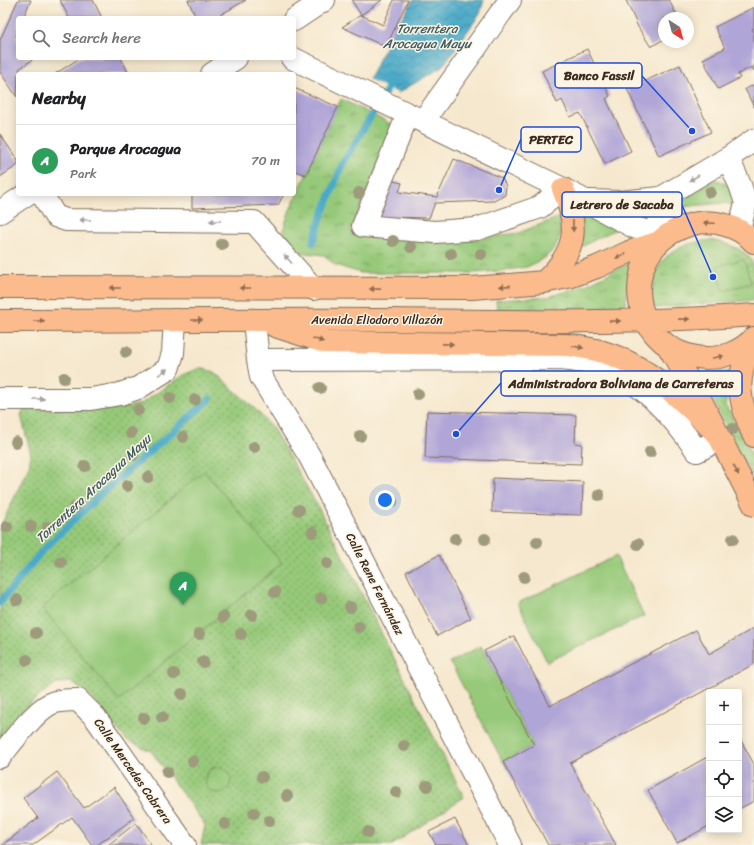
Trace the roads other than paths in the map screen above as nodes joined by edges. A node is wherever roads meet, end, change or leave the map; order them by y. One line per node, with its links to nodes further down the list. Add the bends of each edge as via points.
1 (324, 0): 3 (street)
2 (510, 0): 7 (street)
3 (296, 19)
4 (233, 60): 6 (street)
5 (296, 60): 7 (street)
6 (215, 72)
7 (407, 114): 10 (street); 10 (street, via 363,226 435,232 477,229 540,207)
8 (754, 140): 9 (street)
9 (728, 158): 13 (street, one-way to 13); 16 (street, via 746,203)
10 (563, 189): 14 (street); 18 (highway, one-way to 18, via 573,218 572,242 563,263)
11 (24, 196): 15 (street)
12 (43, 196): 20 (street, one-way to 12, via 254,222 66,220 55,216)
13 (661, 198): 14 (street, via 626,202); 17 (street, via 656,210)
14 (586, 201): 17 (street, via 634,227)
15 (0, 212)
16 (748, 235): 17 (highway, one-way to 17, via 725,224 703,222 682,227)
17 (663, 238): 18 (highway, one-way to 18, via 597,267); 24 (highway, via 648,255 642,268 639,297)
18 (544, 282): 20 (highway, one-way to 20, via 472,288)
19 (0, 287): 20 (highway, one-way to 19)
20 (314, 289)
21 (754, 315): 24 (highway, Avenida Eliodoro Villazón, one-way to 21)
22 (175, 320): 23 (highway, Avenida Eliodoro Villazón, one-way to 23); 25 (highway, Avenida Eliodoro Villazón, one-way to 22); 29 (street, one-way to 22, via 91,399 138,388 168,369 173,353)
23 (254, 320): 24 (highway, Avenida Eliodoro Villazón, one-way to 24); 28 (street, Calle Rene Fernández); 31 (highway, one-way to 31, via 325,342 567,345 603,352 648,374 698,415)
24 (645, 320): 27 (highway, via 656,336)
25 (0, 321)
26 (752, 340): 27 (highway, one-way to 26, via 680,353 709,358 731,353); 30 (highway, via 742,365 739,391 742,408)
27 (668, 346): 31 (highway, via 699,397)
28 (258, 360): 31 (street, via 562,359 595,364 623,376 652,398 685,433 697,451); 35 (street, Calle Rene Fernández, via 261,377 310,457)
29 (0, 399)
30 (754, 436)
31 (719, 437): 32 (highway, one-way to 32)
32 (754, 505)
33 (0, 756): 34 (street, Calle Mercedes Cabrera, via 30,721 49,704 78,700 95,717)
34 (185, 845)
35 (510, 845)

